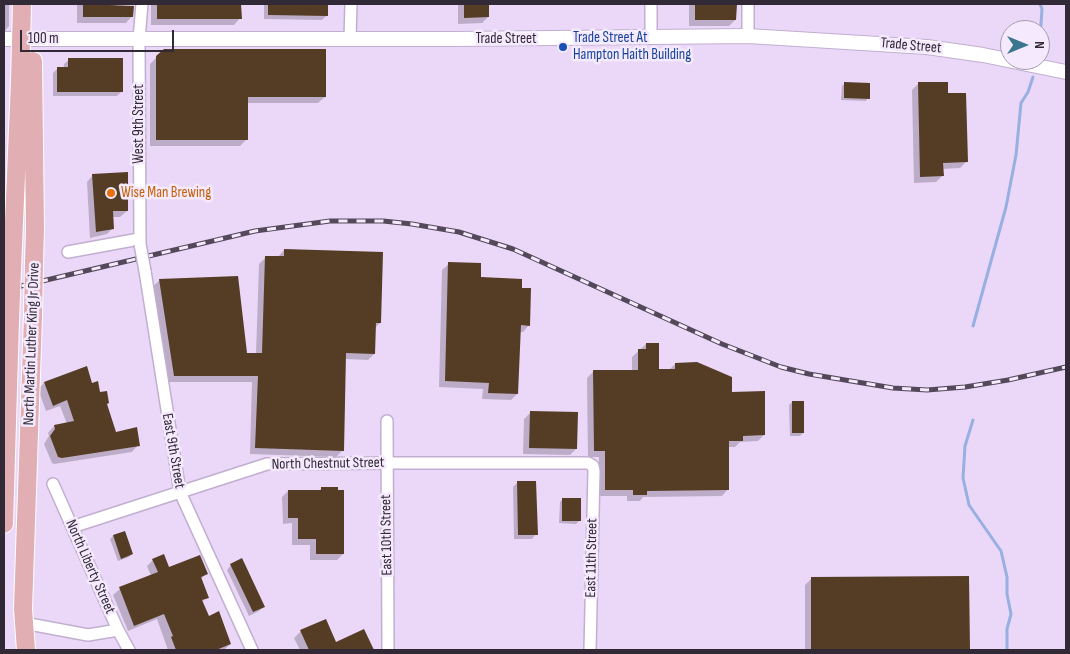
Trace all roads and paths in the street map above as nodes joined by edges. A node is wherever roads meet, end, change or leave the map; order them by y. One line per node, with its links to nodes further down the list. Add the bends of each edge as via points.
1 (22, 4): 9 (main road)
2 (34, 4): 9 (main road)
3 (142, 4): 10 (street, West 9th Street)
4 (351, 4): 11 (street)
5 (651, 4): 8 (street)
6 (748, 4): 7 (street)
7 (748, 36): 8 (street, Trade Street); 12 (street, Trade Street, via 927,47)
8 (651, 38): 11 (street, Trade Street)
9 (19, 39): 10 (street, Trade Street); 13 (main road, North Martin Luther King Jr Drive, via 32,105); 14 (main road, North Martin Luther King Jr Drive)
10 (139, 39): 11 (street, Trade Street); 15 (street, West 9th Street)
11 (350, 39)
12 (1066, 72)
13 (35, 229): 14 (main road); 24 (main road, North Martin Luther King Jr Drive, bridge)
14 (8, 232): 22 (main road, North Martin Luther King Jr Drive, bridge, via 12,269)
15 (139, 241): 16 (street); 21 (street, East 9th Street, bridge)
16 (68, 252)
17 (387, 421): 18 (street, East 10th Street)
18 (386, 462): 19 (street, North Chestnut Street, via 588,463); 21 (street, North Chestnut Street, via 267,464); 29 (street, East 10th Street)
19 (593, 466): 30 (street, East 11th Street)
20 (53, 484): 23 (street, North Liberty Street)
21 (180, 492): 23 (street, North Chestnut Street); 28 (street, East 9th Street)
22 (4, 524)
23 (72, 526): 25 (street, North Liberty Street)
24 (24, 623): 25 (street, via 88,635); 26 (main road, North Martin Luther King Jr Drive)
25 (118, 630): 27 (street, North Liberty Street)
26 (26, 650)
27 (129, 650)
28 (252, 650)
29 (388, 650)
30 (590, 650)

